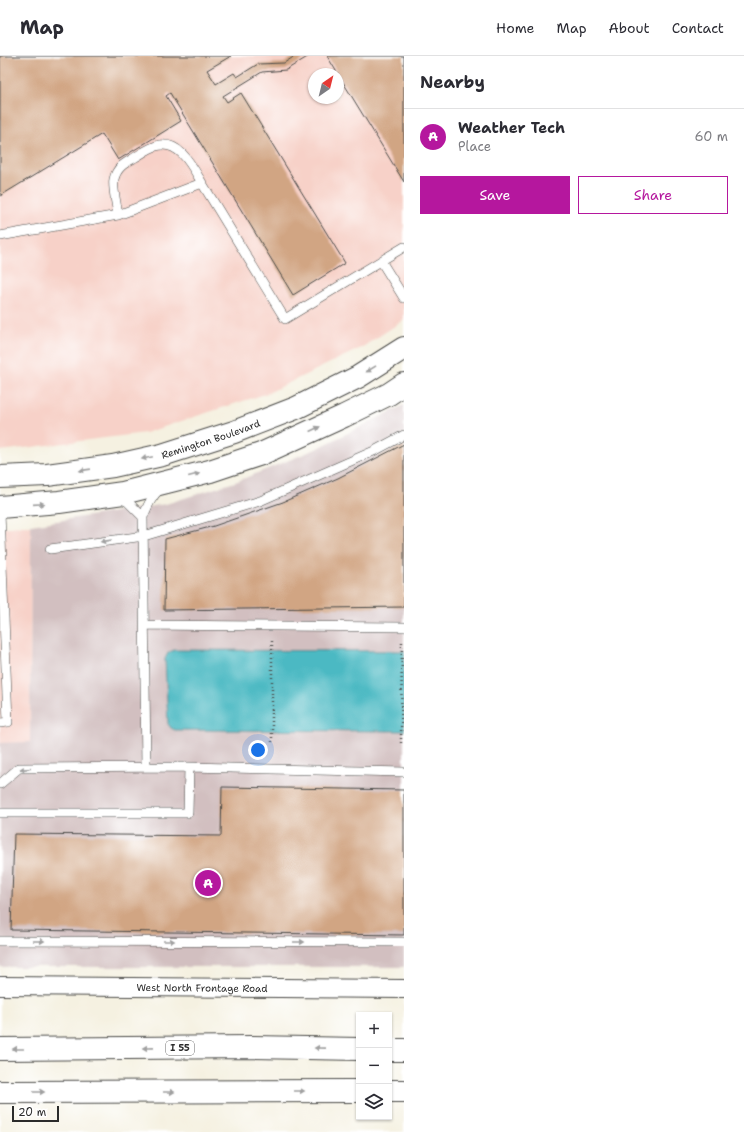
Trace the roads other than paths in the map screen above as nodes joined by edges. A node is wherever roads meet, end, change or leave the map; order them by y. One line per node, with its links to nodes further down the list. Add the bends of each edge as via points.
1 (202, 182): 2 (lane); 2 (lane, via 178,149 167,144 155,146 122,164 117,171 114,180); 5 (lane, via 285,319)
2 (118, 215): 3 (lane)
3 (0, 236)
4 (404, 247): 5 (lane)
5 (381, 261): 6 (lane)
6 (404, 298)
7 (404, 348): 10 (main road, Remington Boulevard, one-way to 10, via 358,377 296,408 234,432 162,455 113,466 47,475)
8 (404, 384): 11 (main road, one-way to 8, via 261,454 389,394)
9 (404, 434): 16 (lane, via 376,450 260,501)
10 (0, 477)
11 (168, 482): 12 (main road); 15 (lane, via 154,494)
12 (114, 495): 13 (main road, one-way to 12); 15 (lane, via 128,502)
13 (0, 507)
14 (0, 512): 17 (lane)
15 (144, 517): 16 (lane)
16 (144, 536): 18 (lane, one-way to 18); 19 (lane)
17 (1, 540): 21 (lane, via 8,722)
18 (50, 550)
19 (145, 625): 20 (lane); 23 (lane)
20 (404, 627)
21 (0, 723)
22 (189, 767): 23 (lane); 24 (lane); 26 (lane, via 188,813)
23 (146, 768): 25 (lane, one-way to 25, via 19,768)
24 (404, 772)
25 (0, 784)
26 (0, 813)
27 (0, 941): 28 (lane, one-way to 28)
28 (404, 942)
29 (0, 986): 30 (street, West North Frontage Road)
30 (404, 989)
31 (0, 1049): 32 (main road, I 55, one-way to 31)
32 (356, 1049)
33 (392, 1050): 34 (main road)
34 (404, 1050)
35 (356, 1091): 38 (main road, one-way to 35)
36 (392, 1091): 37 (main road)
37 (404, 1091)
38 (0, 1092)

